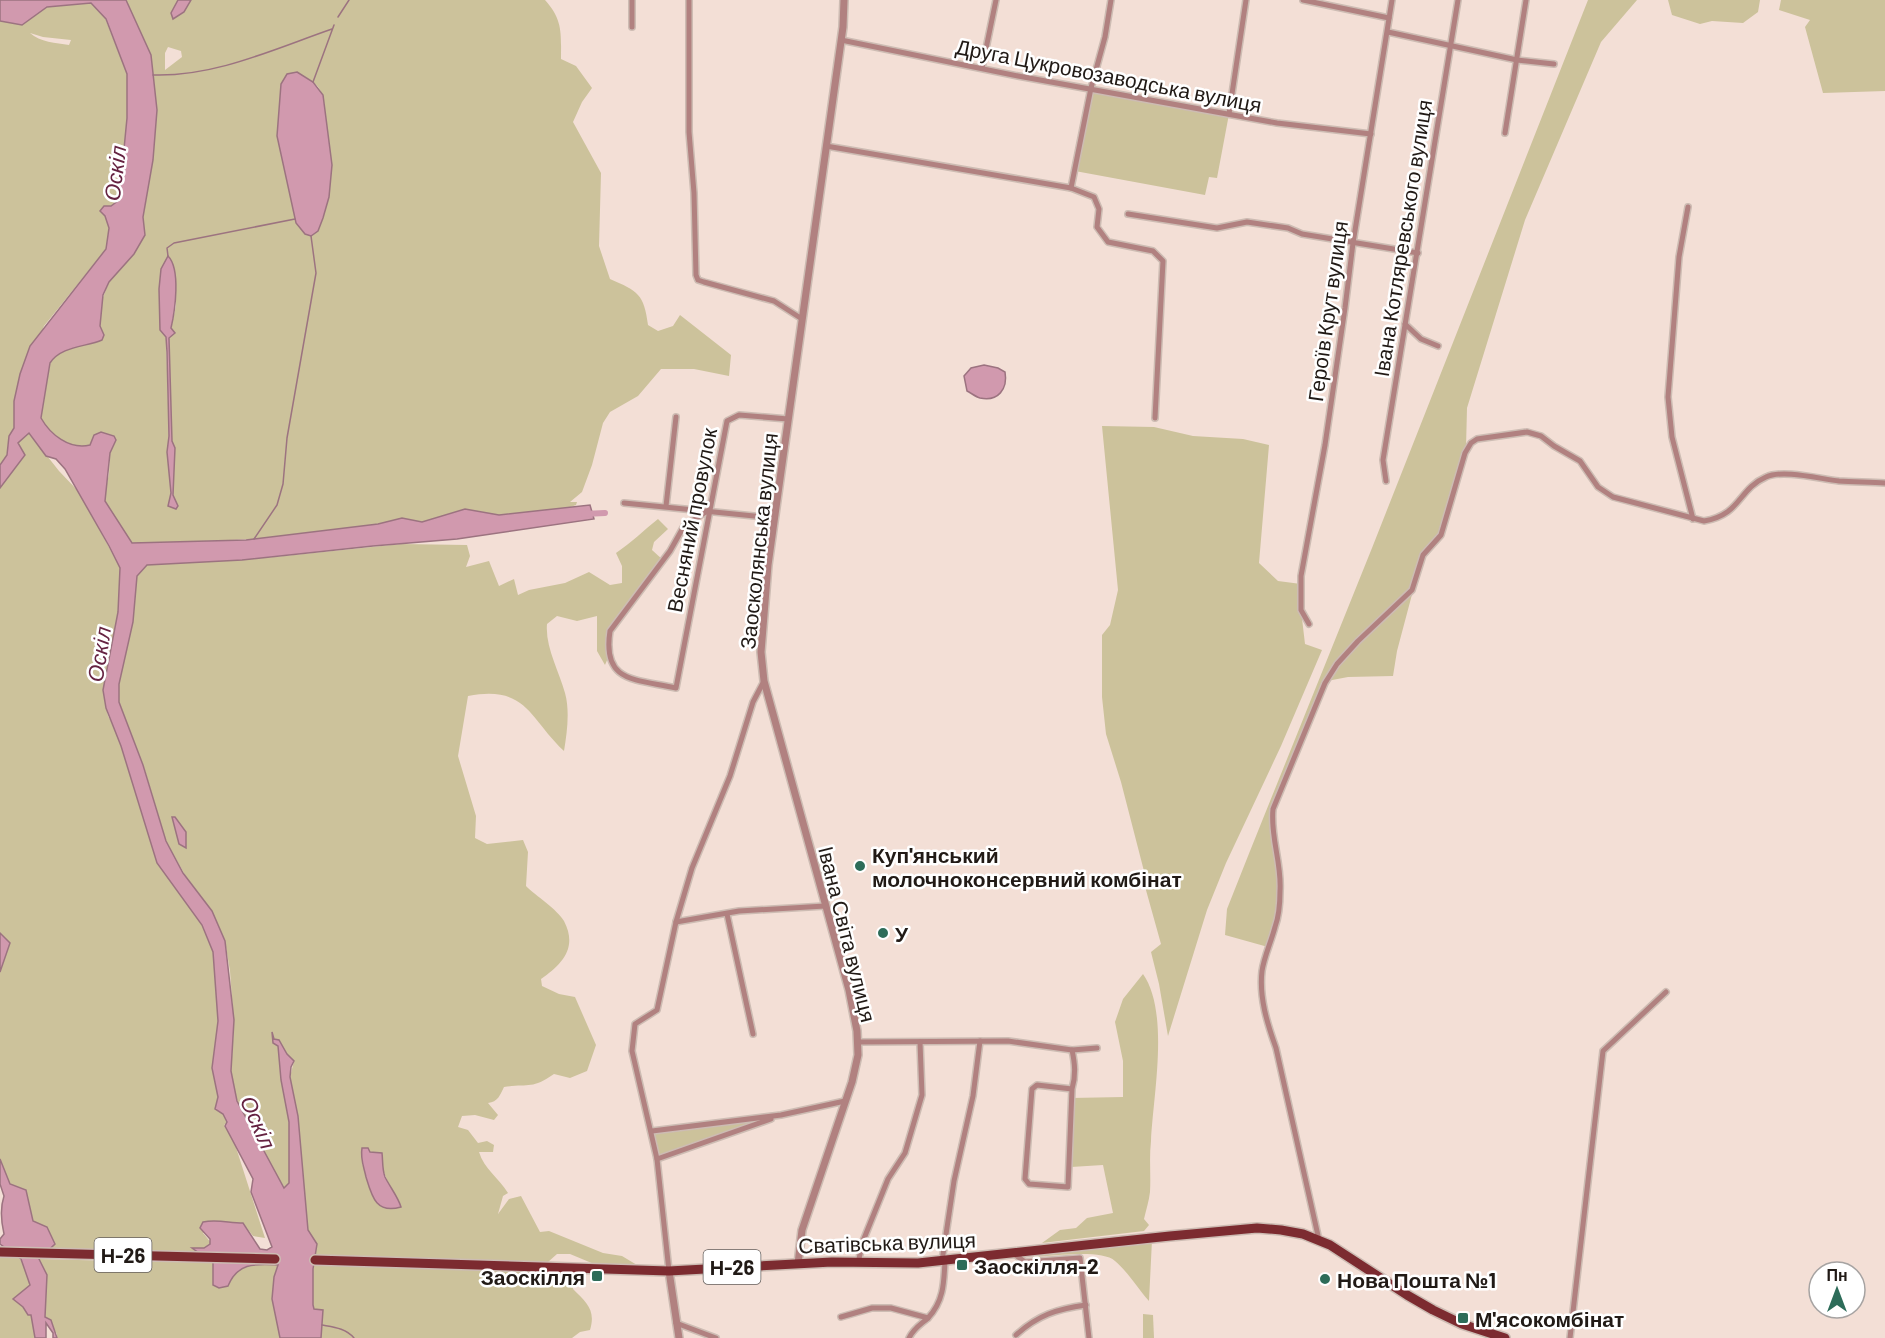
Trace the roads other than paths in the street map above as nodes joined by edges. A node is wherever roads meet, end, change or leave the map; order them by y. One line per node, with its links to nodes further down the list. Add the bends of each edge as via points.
1 (632, 0): 12 (street)
2 (689, 0): 29 (street, via 689,132 696,275 698,280 774,301)
3 (844, 0): 14 (street, Заосколянська вулиця)
4 (996, 0): 18 (street)
5 (1111, 0): 19 (street)
6 (1246, 0): 20 (street)
7 (1303, 0): 11 (street)
8 (1392, 0): 11 (street, Героїв Крут вулиця)
9 (1458, 0): 15 (street, Івана Котляревського вулиця)
10 (1526, 0): 16 (street)
11 (1389, 18): 13 (street, Героїв Крут вулиця)
12 (632, 27)
13 (1388, 32): 15 (street); 22 (street, Героїв Крут вулиця)
14 (841, 40): 18 (street, Друга Цукровозаводська вулиця); 23 (street, Заосколянська вулиця)
15 (1450, 45): 16 (street); 28 (street, Івана Котляревського вулиця)
16 (1517, 60): 17 (street); 21 (street)
17 (1554, 64)
18 (982, 68): 19 (street, Друга Цукровозаводська вулиця)
19 (1091, 88): 20 (street, Друга Цукровозаводська вулиця); 24 (street)
20 (1229, 114): 22 (street, Друга Цукровозаводська вулиця)
21 (1505, 132)
22 (1371, 134): 27 (street, Героїв Крут вулиця)
23 (826, 146): 24 (street); 29 (street, Заосколянська вулиця)
24 (1071, 188): 33 (street, via 1094,197 1099,209 1097,228 1108,242 1153,251 1163,261)
25 (1688, 207): 41 (street, via 1679,257 1668,397 1672,437)
26 (1128, 214): 27 (street, via 1217,228 1248,222)
27 (1353, 243): 28 (street); 42 (street, Героїв Крут вулиця, via 1325,445 1301,576 1301,610)
28 (1418, 253): 30 (street, Івана Котляревського вулиця)
29 (802, 319): 34 (street, Заосколянська вулиця)
30 (1405, 324): 31 (street, via 1420,339); 35 (street, Івана Котляревського вулиця, via 1383,460)
31 (1438, 346)
32 (676, 417): 38 (street)
33 (1155, 418)
34 (788, 419): 39 (street, Весняний провулок, via 739,415 727,421); 40 (street, Заосколянська вулиця)
35 (1386, 481)
36 (1885, 483): 41 (street, via 1786,474 1767,476 1717,519)
37 (624, 503): 38 (street)
38 (666, 507): 39 (street)
39 (709, 510): 39 (street, Весняний провулок, via 676,688 618,673 609,657 610,631 684,526); 40 (street)
40 (775, 518): 43 (street, Заосколянська вулиця, via 760,652)
41 (1693, 519): 59 (street, via 1613,497 1604,492 1580,461 1541,436 1527,432 1477,439 1465,453 1441,536 1423,555 1412,590 1358,641 1325,683 1273,809 1281,891 1262,982)
42 (1309, 624)
43 (764, 681): 44 (street, Івана Світа вулиця); 46 (street, Заосколянська вулиця, via 692,868)
44 (825, 906): 45 (street); 50 (street, Івана Світа вулиця, via 849,990)
45 (727, 914): 46 (street); 48 (street)
46 (676, 921): 57 (street, Заосколянська вулиця, via 657,1010 635,1024 633,1038 632,1051)
47 (1666, 992): 78 (street, via 1603,1051)
48 (753, 1034)
49 (980, 1041): 51 (street); 53 (street); 64 (street, via 974,1096 954,1181)
50 (858, 1042): 51 (street); 55 (street, Івана Світа вулиця)
51 (920, 1042): 66 (street, via 922,1095 905,1153 888,1179)
52 (1096, 1048): 53 (street)
53 (1071, 1050): 54 (street, via 1075,1068)
54 (1071, 1089): 54 (street, via 1068,1187 1029,1184 1025,1179 1032,1089 1037,1085)
55 (845, 1101): 56 (street); 65 (street, Івана Світа вулиця, via 802,1230)
56 (781, 1115): 57 (street); 58 (street)
57 (652, 1131): 58 (street, Заосколянська вулиця)
58 (657, 1159): 67 (street, Заосколянська вулиця)
59 (1318, 1240): 61 (main road, Сватівська вулиця / Н-26, via 1257,1228); 77 (main road, Сватівська вулиця / Н-26, via 1433,1310)
60 (0, 1252): 62 (main road, Н-26)
61 (1012, 1254): 64 (main road, Сватівська вулиця / Н-26); 68 (street, via 1025,1262 1080,1258)
62 (275, 1259)
63 (315, 1260): 67 (main road, Сватівська вулиця / Н-26)
64 (943, 1261): 66 (main road, Сватівська вулиця / Н-26); 70 (street, via 941,1300)
65 (798, 1263): 66 (main road, Сватівська вулиця / Н-26); 67 (main road, Сватівська вулиця / Н-26)
66 (858, 1263)
67 (669, 1271): 71 (street)
68 (1086, 1305): 72 (street, via 1059,1309 1030,1322); 76 (street)
69 (841, 1317): 70 (street, via 872,1308 891,1308)
70 (928, 1317): 75 (street, via 914,1328)
71 (676, 1323): 73 (street); 74 (street)
72 (1016, 1335)
73 (679, 1338)
74 (716, 1338)
75 (909, 1338)
76 (1089, 1338)
77 (1505, 1338)
78 (1570, 1338)

